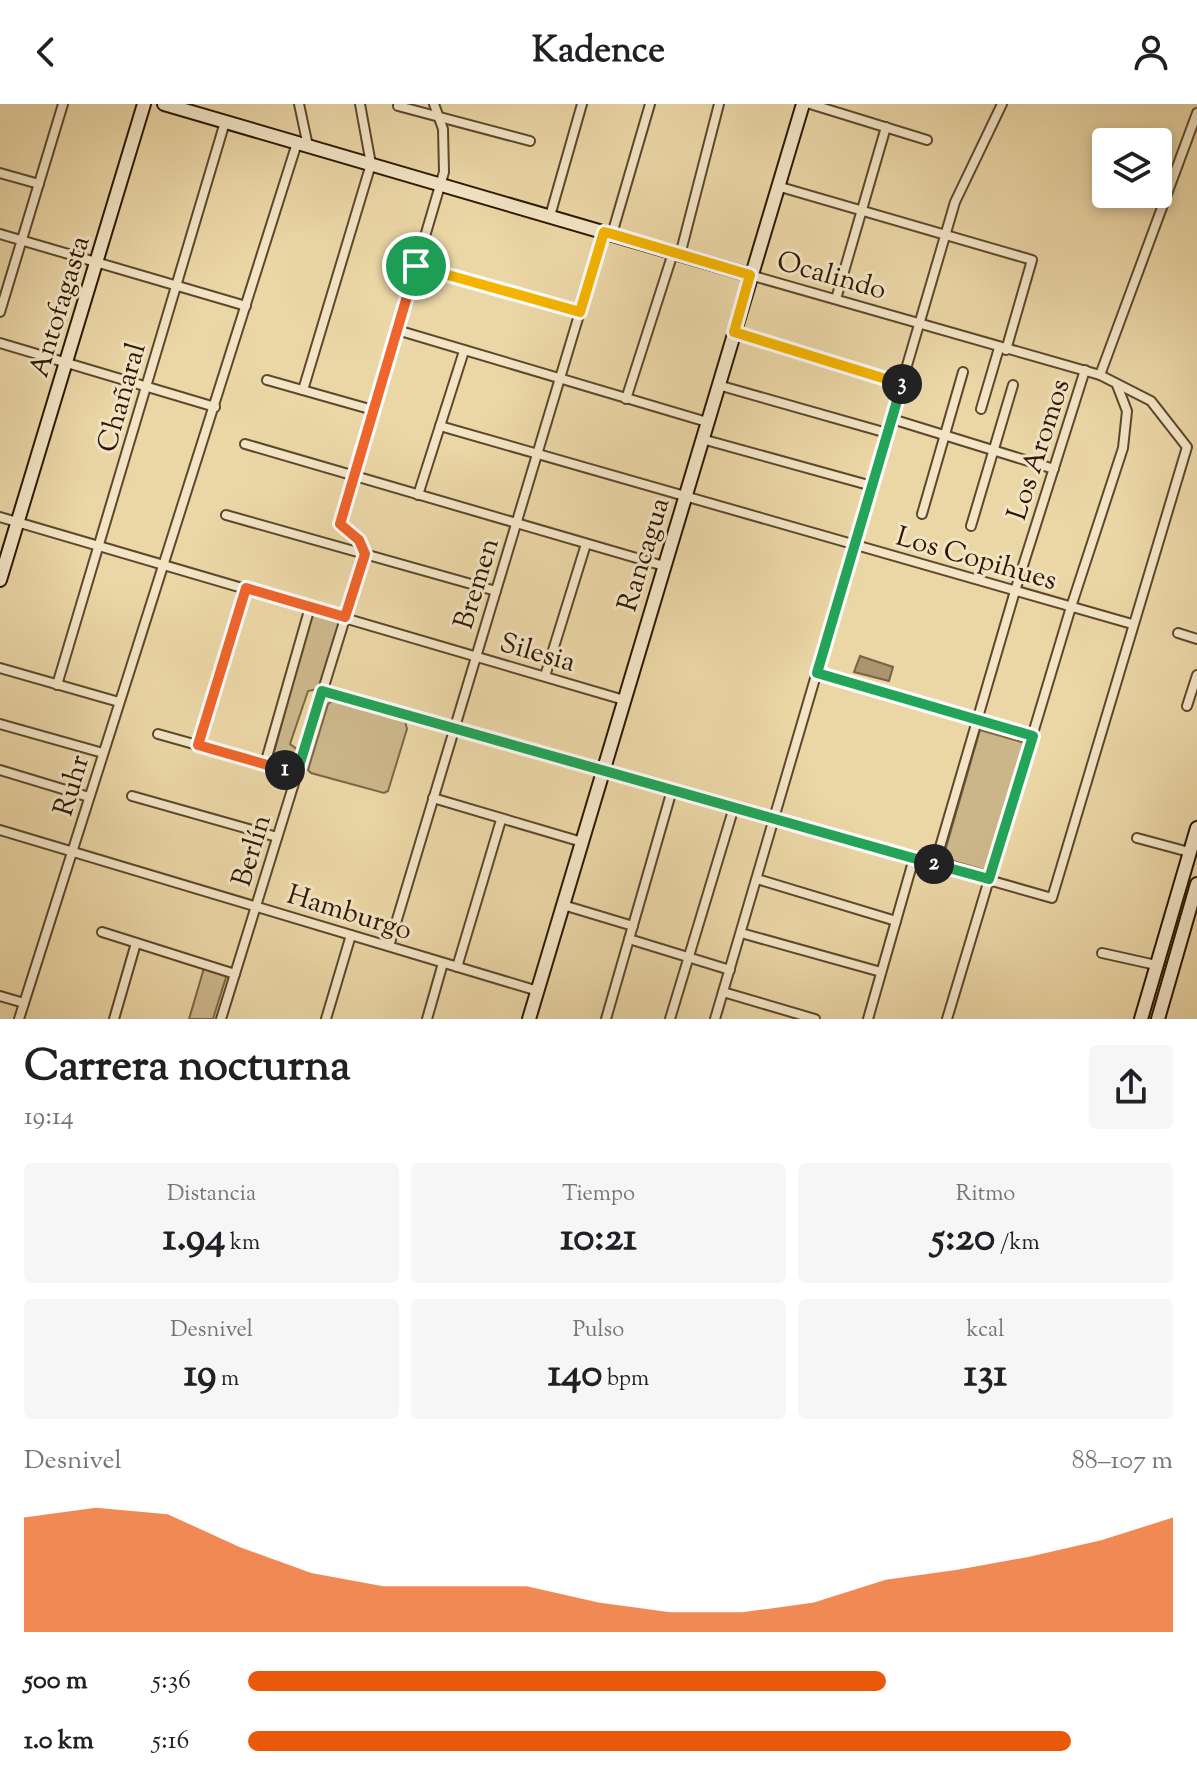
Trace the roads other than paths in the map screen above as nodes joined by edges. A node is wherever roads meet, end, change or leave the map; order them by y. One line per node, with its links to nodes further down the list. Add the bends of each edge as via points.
1 (63, 104): 23 (street)
2 (144, 104): 33 (street, Antofagasta)
3 (164, 104): 16 (street, Ocalindo)
4 (299, 104): 20 (street)
5 (360, 104): 21 (street)
6 (434, 104): 15 (street)
7 (582, 104): 27 (street)
8 (650, 104): 28 (street, Bremen)
9 (719, 104): 32 (street)
10 (803, 104): 25 (street, Rancagua)
11 (810, 104): 17 (street)
12 (1002, 104): 30 (street, via 962,187)
13 (398, 106): 15 (street)
14 (1197, 113): 50 (street)
15 (440, 117): 19 (street); 24 (street, via 446,157)
16 (225, 122): 20 (street, Ocalindo); 36 (street, Chañaral)
17 (886, 127): 18 (street); 26 (street)
18 (927, 140)
19 (530, 141)
20 (302, 144): 21 (street, Ocalindo); 38 (street, Ruhr)
21 (371, 164): 24 (street, Ocalindo); 58 (street)
22 (0, 173): 23 (street)
23 (39, 184): 31 (street)
24 (440, 184): 27 (street, Ocalindo); 34 (street)
25 (777, 186): 26 (street); 35 (street, Rancagua)
26 (862, 211): 30 (street); 37 (street)
27 (550, 216): 28 (street, Ocalindo)
28 (608, 233): 32 (street, Ocalindo); 40 (street, Bremen)
29 (0, 234): 31 (street)
30 (946, 236): 41 (street); 45 (street, via 1032,260)
31 (22, 240): 33 (street); 39 (street)
32 (677, 254): 35 (street, Ocalindo); 59 (street)
33 (97, 262): 36 (street); 47 (street, Antofagasta)
34 (416, 266): 40 (street); 42 (street)
35 (750, 275): 37 (street, Ocalindo); 43 (street, Rancagua)
36 (176, 285): 38 (street); 57 (street, Chañaral)
37 (836, 299): 41 (street, Ocalindo)
38 (246, 306): 60 (street, Ruhr)
39 (0, 312)
40 (580, 312): 52 (street, Bremen)
41 (919, 325): 45 (street, Ocalindo); 53 (street)
42 (397, 330): 46 (street); 62 (street)
43 (734, 332): 53 (street); 54 (street, Rancagua)
44 (0, 343): 47 (street)
45 (1003, 349): 48 (street, Ocalindo); 61 (street)
46 (464, 351): 52 (street); 65 (street)
47 (67, 362): 57 (street); 80 (street, Antofagasta)
48 (1085, 370): 50 (street, Ocalindo); 72 (street, Los Aromos)
49 (963, 372): 67 (street)
50 (1100, 375): 56 (street, Ocalindo)
51 (267, 380): 58 (street)
52 (560, 380): 59 (street); 71 (street, Bremen)
53 (902, 383): 63 (street)
54 (718, 385): 64 (street, Rancagua); 66 (street)
55 (1013, 385): 70 (street)
56 (1116, 385): 94 (street, via 1127,411 1123,448); 96 (street, Ocalindo, via 1151,401 1187,447)
57 (146, 387): 60 (street); 84 (street, Chañaral)
58 (303, 390): 62 (street)
59 (626, 399): 64 (street)
60 (215, 407): 87 (street, Ruhr)
61 (981, 409)
62 (373, 410): 73 (street)
63 (892, 419): 66 (street); 67 (street)
64 (707, 422): 68 (street, Rancagua)
65 (440, 426): 71 (street, Los Copihues); 75 (street)
66 (887, 433): 74 (street)
67 (945, 436): 70 (street); 77 (street)
68 (702, 439): 74 (street); 76 (street, Rancagua)
69 (245, 444): 73 (street)
70 (994, 450): 72 (street); 82 (street)
71 (537, 454): 76 (street, Los Copihues); 81 (street, Bremen)
72 (1054, 469): 92 (street, Los Aromos)
73 (354, 475): 75 (street); 86 (street, via 340,524 359,540)
74 (872, 486): 85 (street)
75 (418, 495): 81 (street)
76 (685, 496): 85 (street, Los Copihues); 88 (street, Rancagua)
77 (922, 514)
78 (226, 515): 86 (street)
79 (0, 517): 80 (street, Silesia)
80 (19, 522): 84 (street, Silesia); 89 (street, Antofagasta)
81 (516, 524): 83 (street); 91 (street, Bremen)
82 (971, 526)
83 (586, 544): 88 (street); 103 (street)
84 (99, 545): 87 (street, Silesia); 104 (street, Chañaral)
85 (855, 545): 92 (street, Los Copihues); 101 (street)
86 (365, 554): 91 (street); 95 (street, Berlín)
87 (162, 564): 90 (street, Silesia); 107 (street, Ruhr)
88 (664, 566): 106 (street, Rancagua)
89 (0, 580)
90 (246, 588): 93 (street, Silesia); 114 (street)
91 (496, 591): 99 (street, Bremen)
92 (1015, 591): 94 (street, Los Copihues); 109 (street, Los Aromos)
93 (310, 607): 95 (street, Silesia); 116 (street)
94 (1071, 607): 96 (street, Los Copihues); 113 (street)
95 (345, 617): 99 (street, Silesia); 105 (street, Berlín)
96 (1132, 624): 137 (street, via 1052,898)
97 (1178, 633): 98 (street)
98 (1197, 639)
99 (476, 656): 103 (street, Silesia); 111 (street, Bremen)
100 (0, 668): 104 (street)
101 (817, 673): 109 (street); 125 (street)
102 (1197, 675): 108 (street)
103 (545, 676): 106 (street, Silesia)
104 (57, 685): 107 (street)
105 (322, 691): 111 (street); 119 (street, Berlín)
106 (624, 700): 118 (street, Rancagua)
107 (119, 702): 115 (street, Ruhr)
108 (1187, 706)
109 (977, 720): 113 (street); 135 (street, Los Aromos)
110 (0, 724): 115 (street)
111 (454, 728): 118 (street); 123 (street, Bremen)
112 (158, 734): 114 (street)
113 (1033, 736): 137 (street)
114 (198, 745): 116 (street)
115 (103, 753): 122 (street, Ruhr)
116 (265, 764): 119 (street)
117 (0, 770): 122 (street)
118 (603, 770): 120 (street); 131 (street, Rancagua)
119 (297, 773): 129 (street, Berlín)
120 (672, 790): 124 (street); 142 (street)
121 (132, 796): 129 (street)
122 (89, 797): 132 (street, Ruhr)
123 (433, 798): 126 (street); 148 (street, Bremen)
124 (734, 807): 125 (street); 150 (street)
125 (775, 819): 134 (street); 136 (street)
126 (501, 820): 131 (street); 153 (street)
127 (1197, 828): 133 (street)
128 (0, 830): 132 (street, Hamburgo)
129 (277, 837): 140 (street, Berlín)
130 (1137, 838): 133 (street)
131 (582, 842): 139 (street, Rancagua)
132 (71, 852): 140 (street, Hamburgo); 160 (street, Ruhr)
133 (1193, 852): 152 (street)
134 (914, 858): 135 (street); 141 (street)
135 (935, 864): 137 (street)
136 (757, 879): 141 (street); 144 (street)
137 (989, 879): 173 (street)
138 (1197, 884): 175 (street)
139 (563, 905): 142 (street); 157 (street, Rancagua)
140 (256, 906): 145 (street, Hamburgo); 156 (street, Berlín)
141 (896, 921): 155 (street)
142 (633, 926): 146 (street)
143 (102, 932): 147 (street)
144 (741, 933): 154 (street); 155 (street)
145 (351, 935): 148 (street, Hamburgo); 165 (street)
146 (629, 939): 150 (street); 168 (street)
147 (136, 943): 156 (street); 163 (street)
148 (389, 946): 151 (street, Hamburgo)
149 (1102, 953): 152 (street)
150 (689, 957): 154 (street); 169 (street)
151 (443, 963): 153 (street, Hamburgo); 166 (street)
152 (1156, 965): 174 (street)
153 (457, 967): 157 (street, Hamburgo)
154 (730, 970): 158 (street)
155 (881, 972): 172 (street)
156 (235, 974): 164 (street, Berlín)
157 (538, 991): 167 (street, Rancagua)
158 (723, 992): 161 (street); 170 (street)
159 (0, 996): 160 (street)
160 (24, 1003): 162 (street, Ruhr)
161 (791, 1016): 171 (street)
162 (19, 1019)
163 (114, 1019)
164 (221, 1019)
165 (326, 1019)
166 (427, 1019)
167 (529, 1019)
168 (606, 1019)
169 (670, 1019)
170 (715, 1019)
171 (815, 1019)
172 (868, 1019)
173 (947, 1019)
174 (1141, 1019)
175 (1158, 1019)

